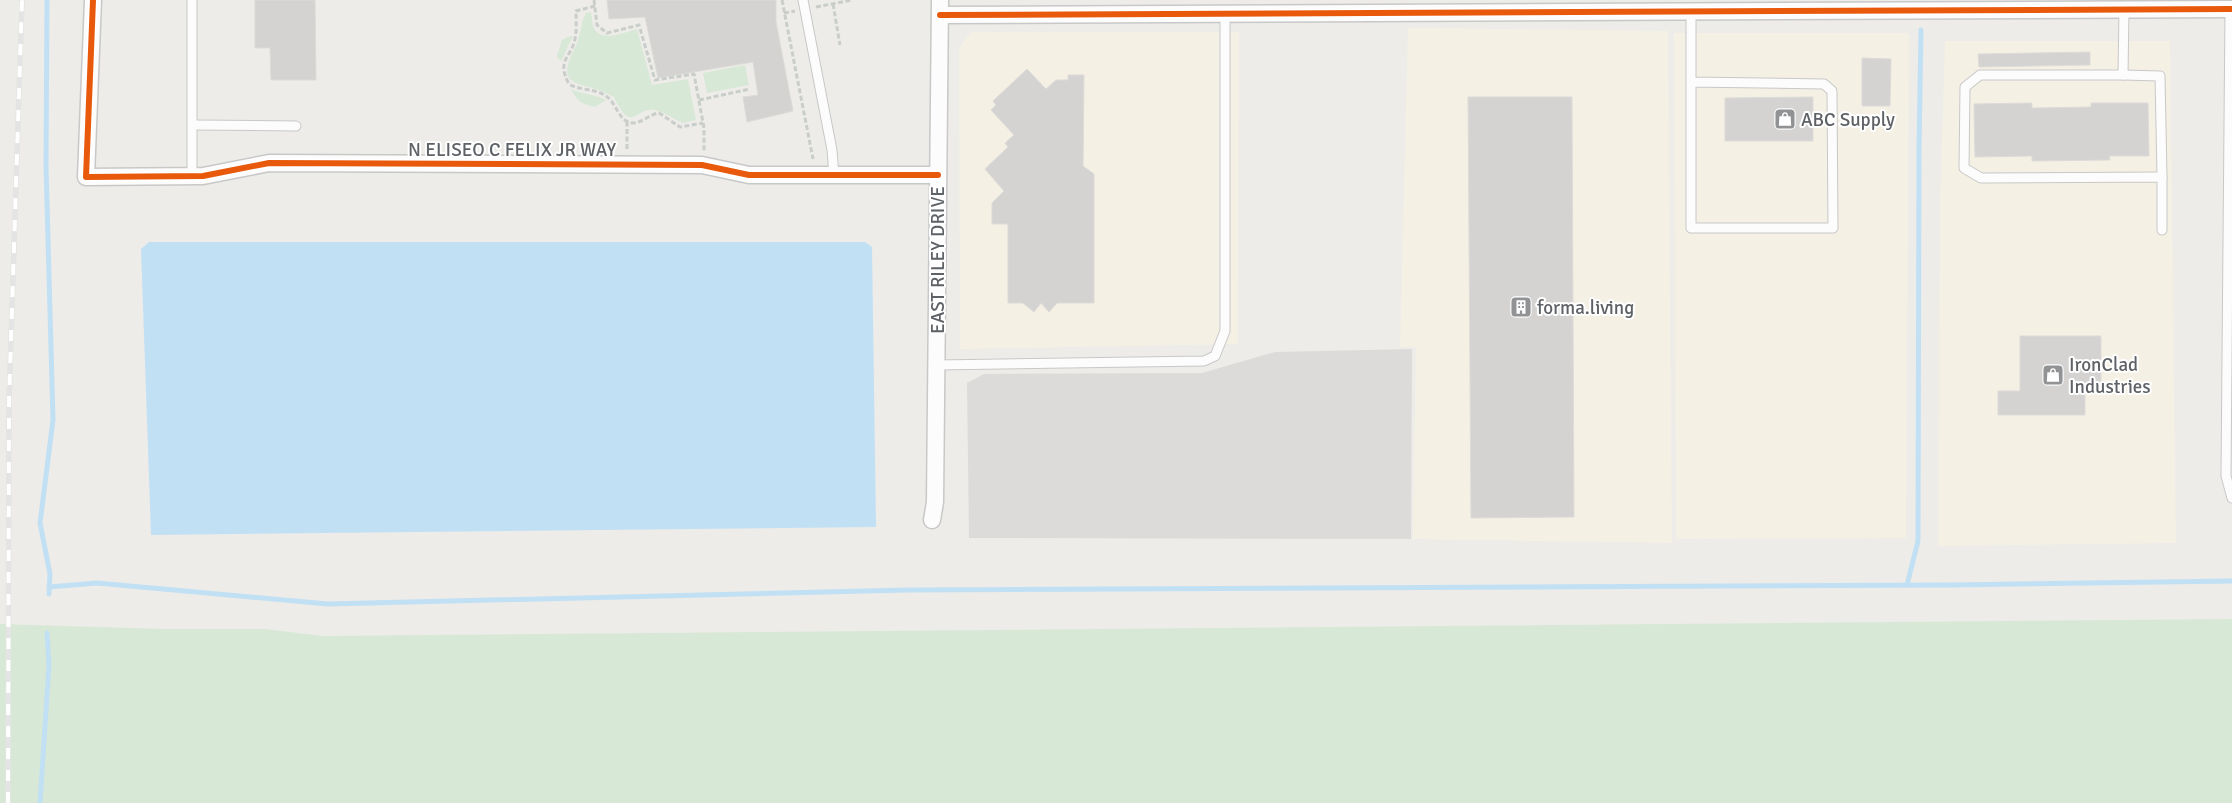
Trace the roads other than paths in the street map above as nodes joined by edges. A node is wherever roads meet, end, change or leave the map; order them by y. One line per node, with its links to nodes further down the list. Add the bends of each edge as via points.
1 (93, 0): 18 (street, N ELISEO C FELIX JR WAY, via 86,178)
2 (192, 0): 15 (lane)
3 (803, 0): 19 (lane, via 832,150)
4 (1893, 5): 7 (street); 9 (street)
5 (1360, 6): 6 (street); 12 (street)
6 (1492, 6): 11 (street)
7 (1814, 6): 11 (street)
8 (940, 8): 12 (street); 17 (street, EAST RILEY DRIVE)
9 (2124, 9): 10 (street); 13 (lane)
10 (2231, 9): 23 (lane, via 2226,476)
11 (1691, 10): 14 (lane)
12 (1225, 14): 22 (lane, via 1225,331 1215,356 1204,361)
13 (2123, 75): 20 (lane, via 2160,76); 20 (lane, via 1980,75 1965,87 1964,168 1981,178)
14 (1691, 82): 14 (lane, via 1692,228 1833,228 1832,91 1824,84)
15 (193, 125): 16 (lane); 18 (lane)
16 (296, 126)
17 (938, 175): 19 (street, N ELISEO C FELIX JR WAY); 22 (street, EAST RILEY DRIVE)
18 (192, 176): 19 (street, N ELISEO C FELIX JR WAY, via 269,163 702,165 749,175)
19 (834, 176)
20 (2162, 177): 21 (lane)
21 (2162, 230)
22 (936, 365): 24 (street, EAST RILEY DRIVE, via 935,502)
23 (2232, 498)
24 (932, 520)

